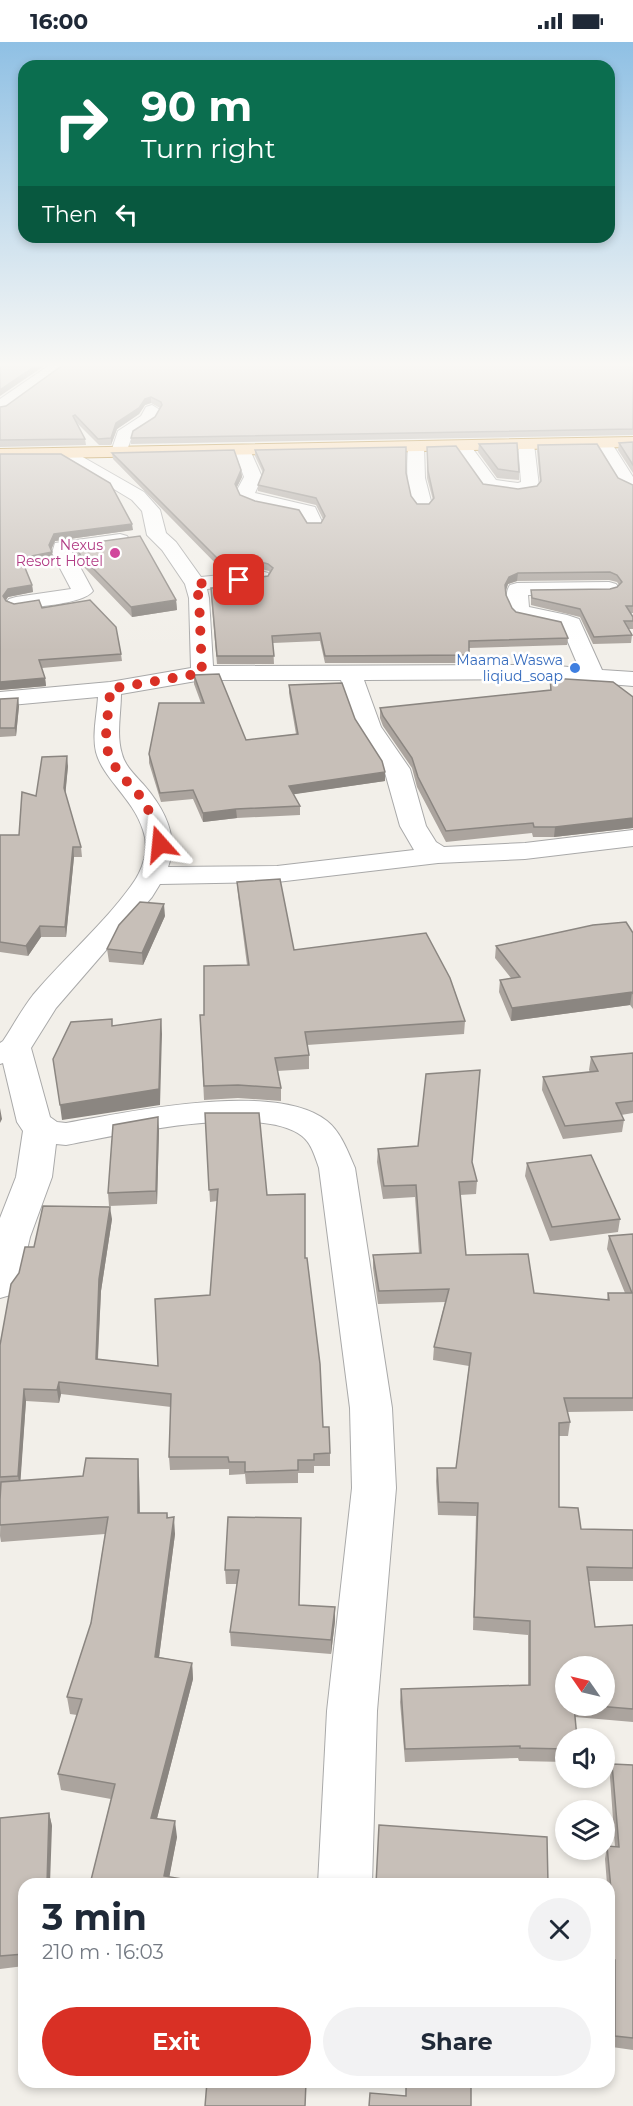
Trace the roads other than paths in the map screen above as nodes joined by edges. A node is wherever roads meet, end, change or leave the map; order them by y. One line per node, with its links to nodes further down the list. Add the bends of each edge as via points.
1 (76, 458): 10 (street, via 147,504)
2 (246, 458): 9 (street, via 254,477 246,490 247,496 308,511)
3 (416, 458): 8 (street)
4 (471, 458): 5 (street, via 490,485 518,488 530,486)
5 (528, 458)
6 (612, 458): 7 (street)
7 (633, 485)
8 (423, 506)
9 (314, 524)
10 (157, 535): 12 (street); 14 (street, via 62,547 82,591)
11 (261, 577): 12 (street)
12 (195, 584): 15 (street)
13 (609, 588): 17 (street, via 517,589 523,613 571,624)
14 (16, 603)
15 (202, 673): 16 (street); 19 (street)
16 (350, 674): 17 (street); 22 (street, via 369,727 397,770 413,826 426,847)
17 (593, 674): 18 (street)
18 (633, 679)
19 (110, 689): 20 (street); 23 (street, via 110,755 142,798 160,844)
20 (0, 699)
21 (633, 838): 22 (street, via 525,851)
22 (438, 855): 23 (street, via 277,874)
23 (152, 876): 24 (street)
24 (7, 1051): 25 (street, via 34,1122)
25 (41, 1129): 26 (street, via 33,1177 11,1237); 27 (street, via 66,1134 181,1115 255,1111 312,1127 328,1144 337,1168 360,1323 371,1408 374,1488 351,1711)
26 (0, 1284)
27 (345, 1878)

